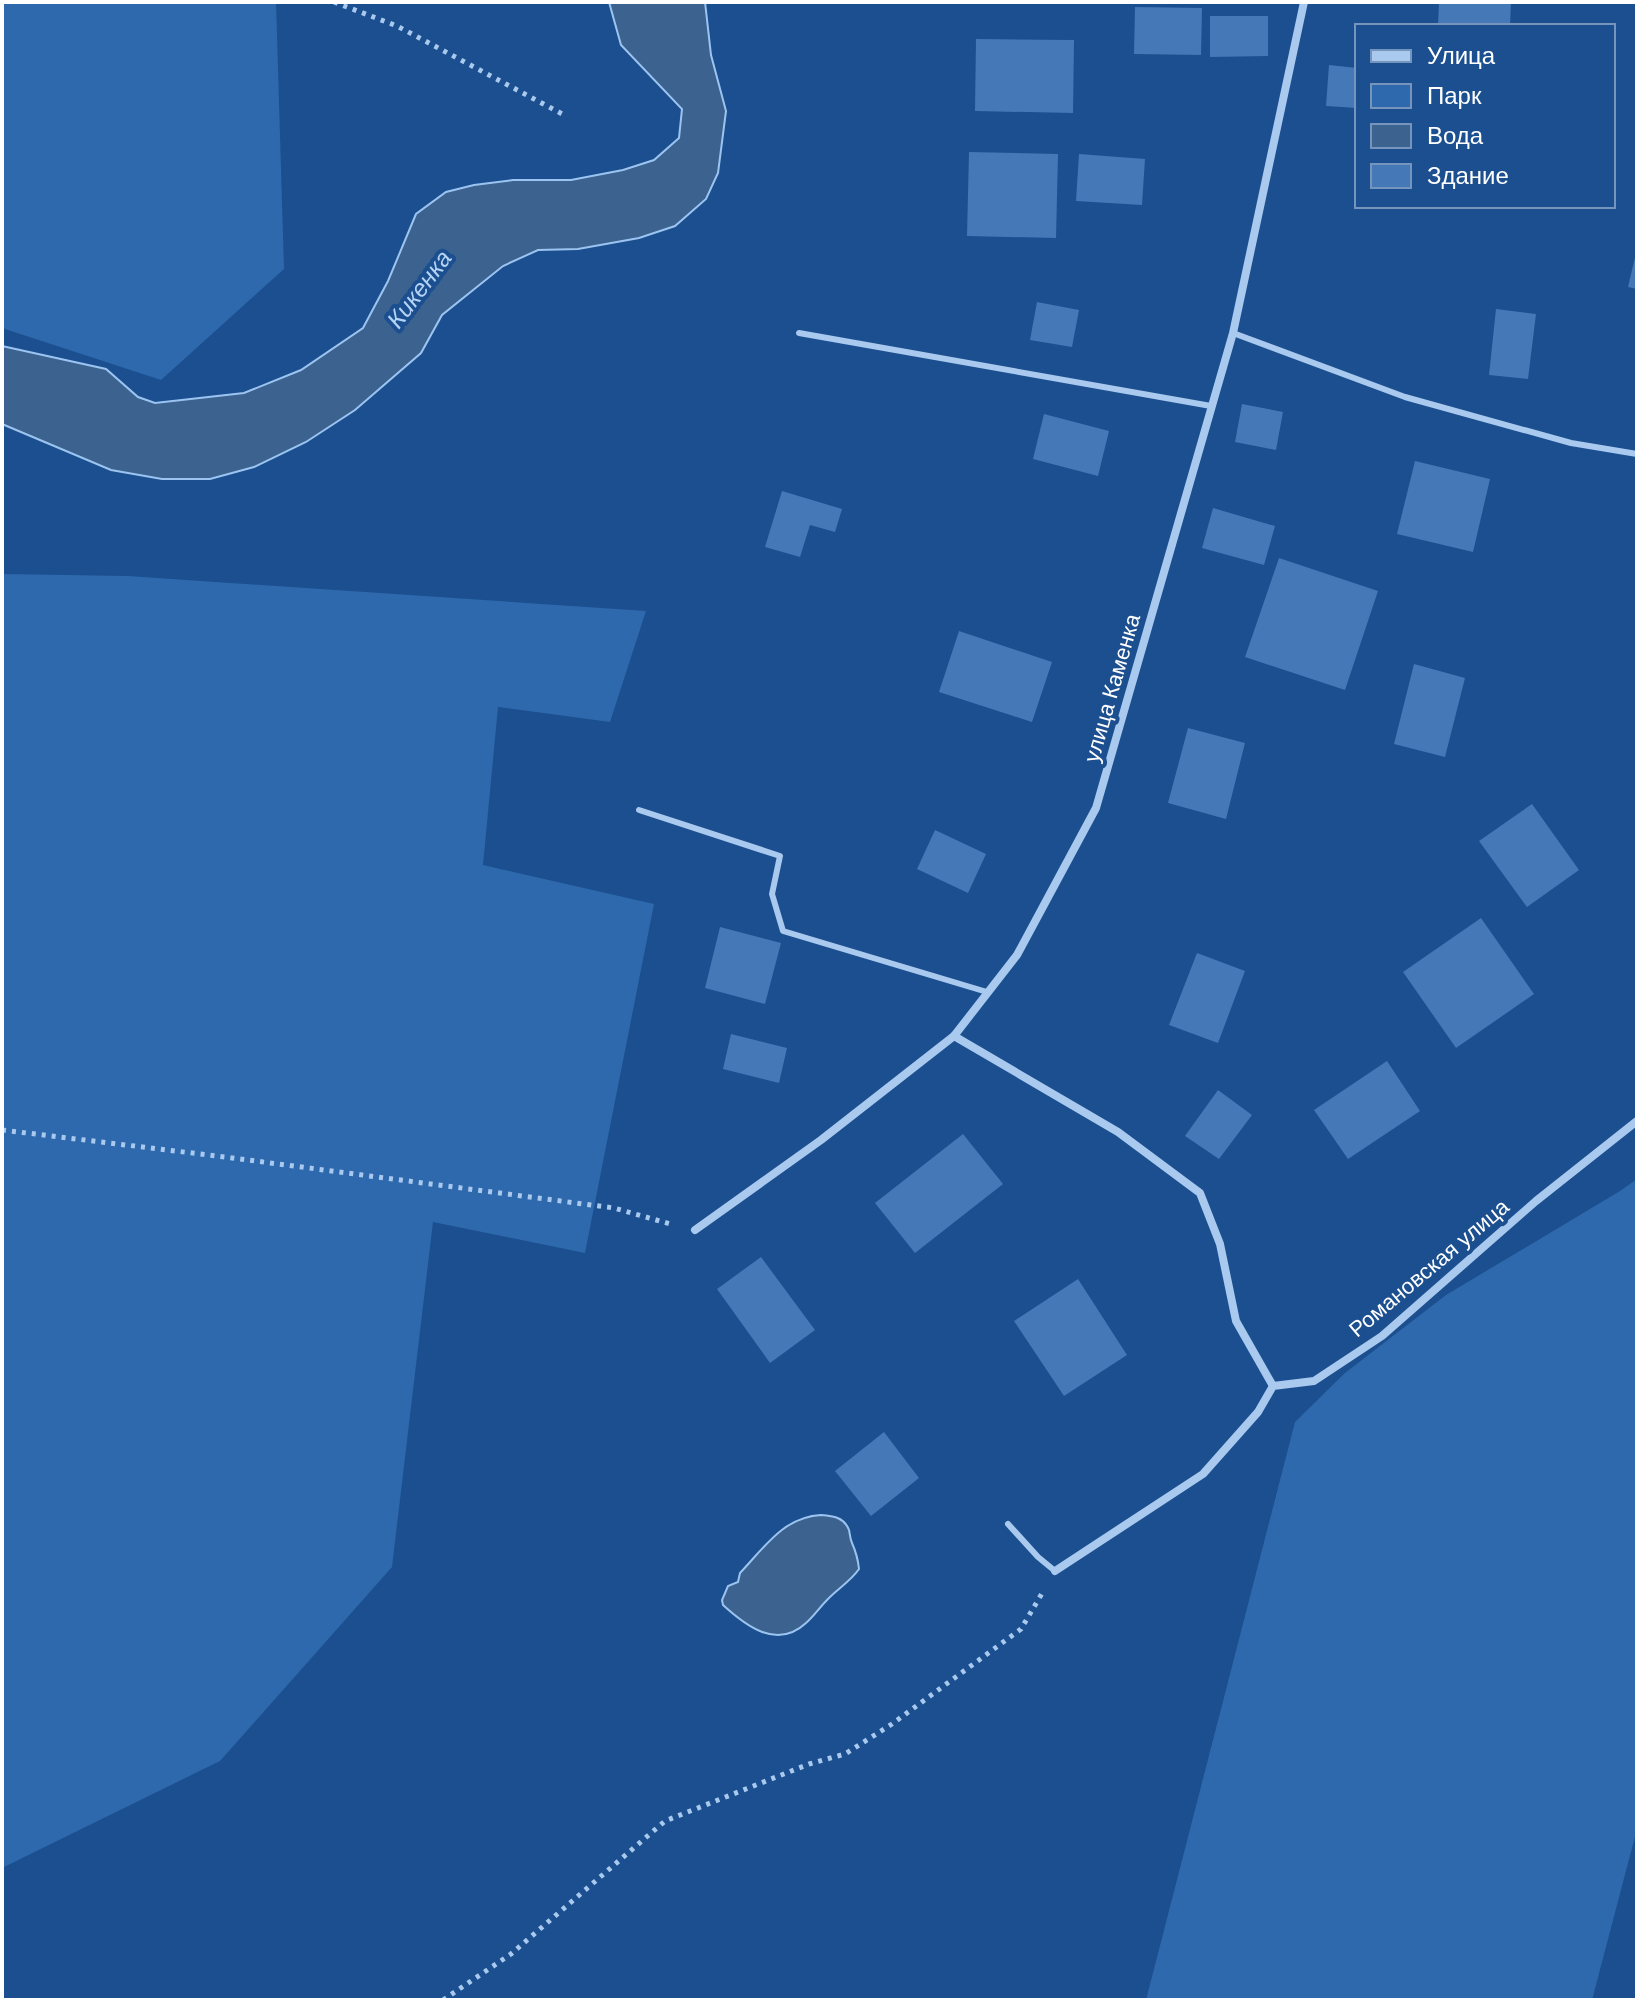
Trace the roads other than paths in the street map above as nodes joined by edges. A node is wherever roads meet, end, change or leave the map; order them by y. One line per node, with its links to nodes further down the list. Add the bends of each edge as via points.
1 (1304, 2): 3 (street, улица Каменка)
2 (799, 333): 4 (lane)
3 (1233, 333): 4 (street, улица Каменка); 5 (lane, via 1405,397 1571,443)
4 (1211, 406): 7 (street, улица Каменка, via 1096,808 1017,955)
5 (1637, 454)
6 (639, 810): 7 (lane, via 780,856 772,894 783,931)
7 (987, 992): 8 (street, улица Каменка)
8 (954, 1036): 10 (street, улица Каменка); 11 (street, via 1118,1132 1200,1193 1220,1244 1236,1321)
9 (1637, 1121): 11 (street, Романовская улица, via 1382,1336 1314,1381)
10 (695, 1230)
11 (1273, 1386): 13 (street, via 1258,1412 1203,1474)
12 (1008, 1524): 13 (lane)
13 (1055, 1571)

